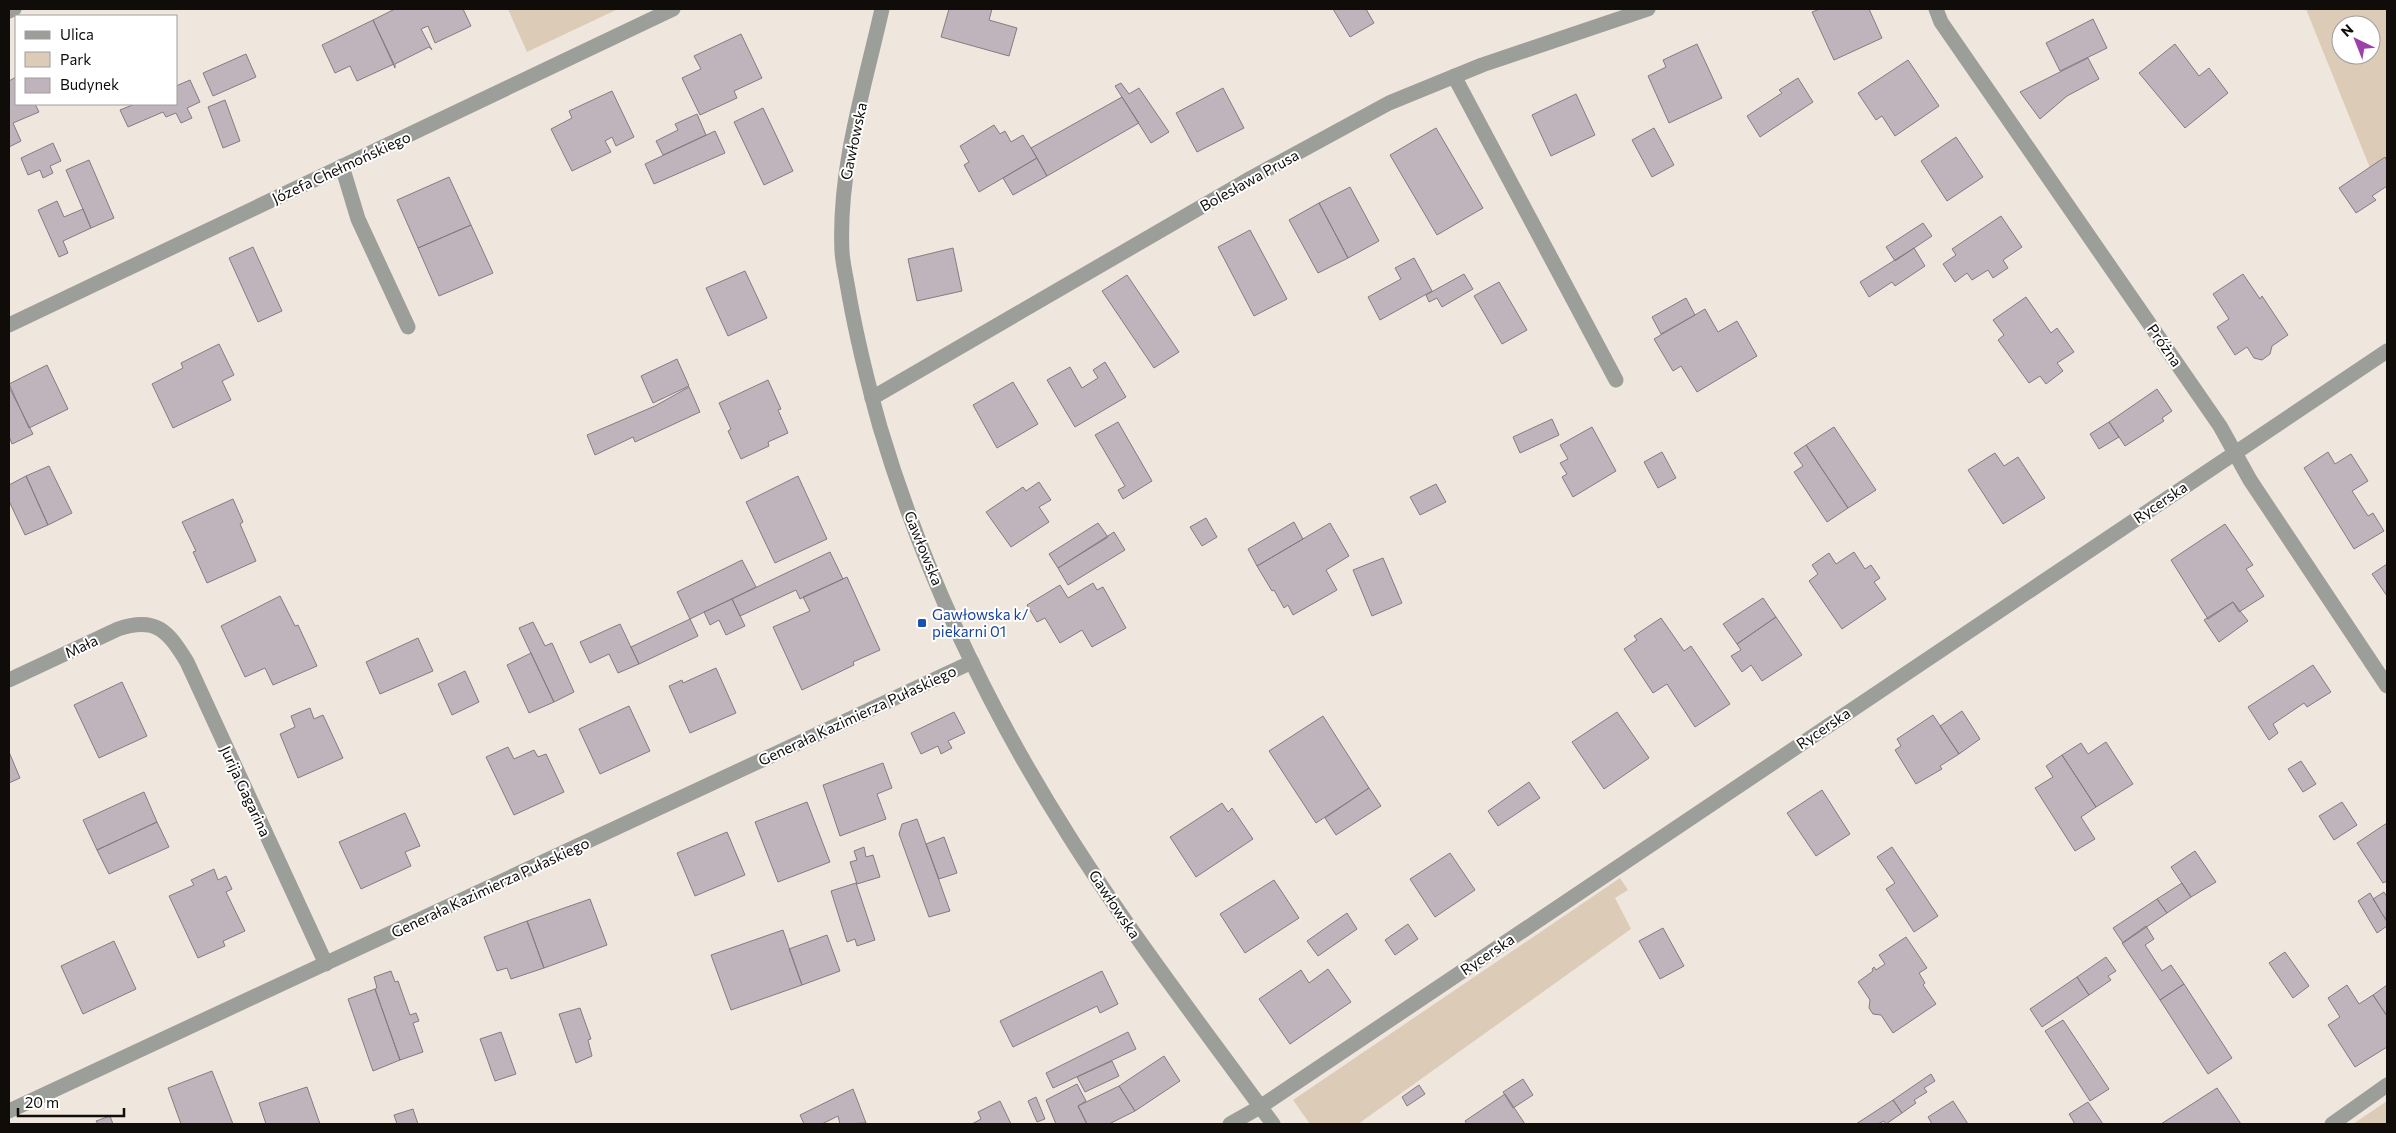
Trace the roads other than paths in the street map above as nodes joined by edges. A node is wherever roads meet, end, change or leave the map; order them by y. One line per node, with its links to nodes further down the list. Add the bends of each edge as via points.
1 (14, 9): 6 (street)
2 (673, 9): 8 (street, Józefa Chełmońskiego)
3 (882, 9): 13 (street, Gawłowska, via 848,153 843,190 842,254)
4 (1648, 9): 7 (street, Bolesława Prusa)
5 (1936, 9): 14 (street, Próżna, via 1941,22)
6 (9, 11)
7 (1454, 76): 12 (street); 13 (street, Bolesława Prusa, via 1389,104 1251,178)
8 (342, 166): 9 (street, Józefa Chełmońskiego); 10 (street, via 358,219)
9 (9, 325)
10 (408, 327)
11 (2387, 351): 14 (street, Rycerska)
12 (1616, 380)
13 (872, 398): 16 (street, Gawłowska, via 895,476 935,580)
14 (2235, 452): 18 (street, Próżna, via 2250,480); 21 (street, Rycerska)
15 (156, 626): 17 (street, Mała, via 134,623 118,628); 19 (street, Jurija Gagarina, via 168,633 187,662)
16 (972, 662): 19 (street, Generała Kazimierza Pułaskiego); 21 (street, Gawłowska, via 1014,743 1068,835 1130,928)
17 (9, 680)
18 (2387, 686)
19 (326, 964): 22 (street, Generała Kazimierza Pułaskiego)
20 (2387, 1086): 25 (street)
21 (1260, 1107): 23 (street, Rycerska); 24 (street, Gawłowska)
22 (9, 1111)
23 (1230, 1124)
24 (1273, 1124)
25 (2332, 1124)

